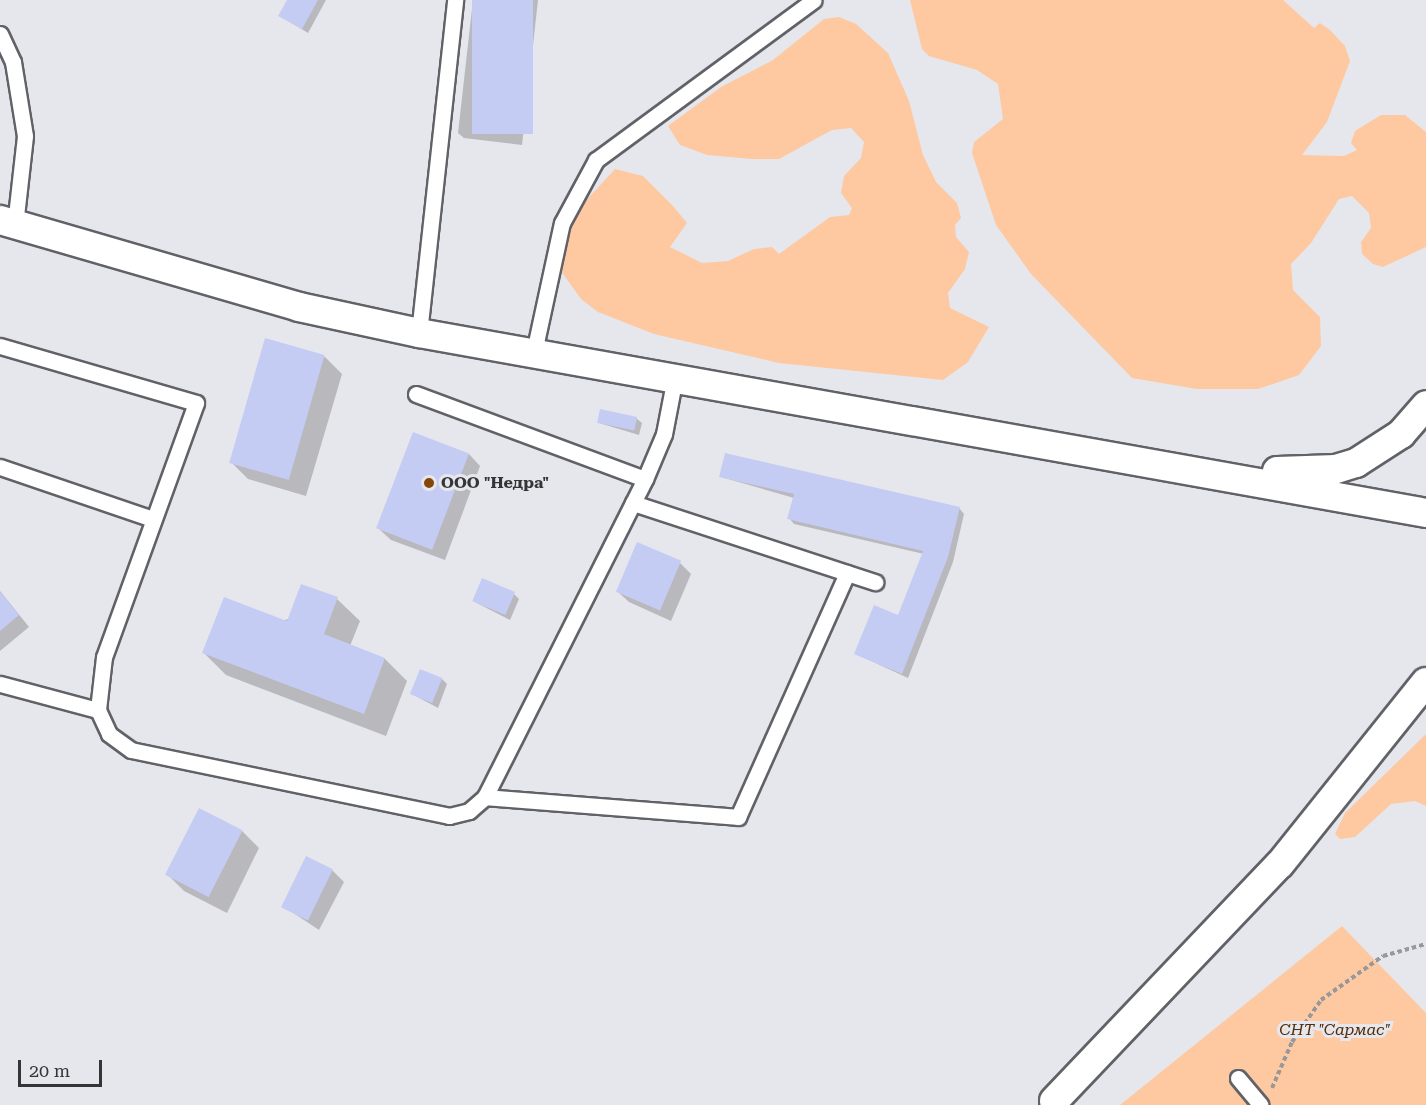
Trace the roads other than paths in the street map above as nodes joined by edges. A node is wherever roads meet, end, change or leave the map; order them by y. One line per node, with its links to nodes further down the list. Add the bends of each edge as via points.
1 (455, 0): 5 (lane)
2 (814, 0): 7 (lane, via 596,160 562,224)
3 (0, 34): 4 (lane, via 13,62 25,136)
4 (8, 222): 5 (street, via 299,307)
5 (419, 333): 7 (street)
6 (0, 346): 16 (lane, via 196,403)
7 (534, 352): 8 (street)
8 (675, 377): 11 (street); 13 (lane, via 664,434)
9 (416, 394): 13 (lane)
10 (1426, 405): 11 (street, via 1378,451 1336,469 1300,472)
11 (1146, 460): 15 (street)
12 (0, 467): 16 (lane)
13 (645, 479): 14 (lane)
14 (633, 503): 17 (lane); 22 (lane)
15 (1426, 513)
16 (153, 519): 21 (lane, via 104,657)
17 (847, 573): 18 (lane); 22 (lane, via 738,817)
18 (875, 582)
19 (1426, 682): 25 (street, via 1280,864)
20 (0, 684): 21 (lane)
21 (98, 710): 22 (lane, via 109,734 132,750 448,816 469,811)
22 (485, 797)
23 (1238, 1078): 24 (lane)
24 (1265, 1100)
25 (1054, 1101)

